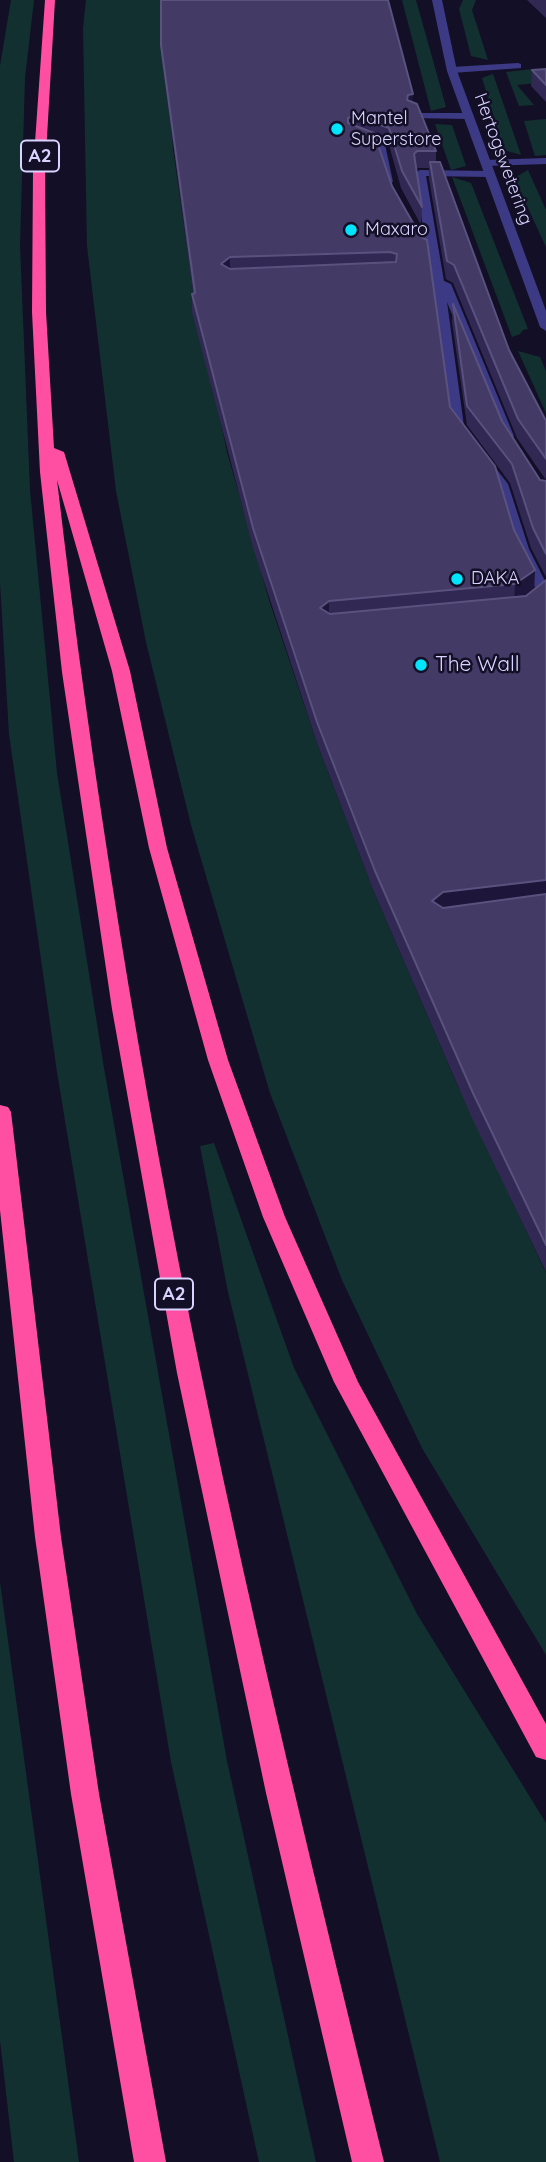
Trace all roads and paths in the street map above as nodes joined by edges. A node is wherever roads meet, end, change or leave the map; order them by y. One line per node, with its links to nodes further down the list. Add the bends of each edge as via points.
1 (50, 0): 14 (highway, A2, via 38,172)
2 (437, 0): 4 (street, Hertogswetering)
3 (518, 66): 4 (street)
4 (452, 70): 6 (street, Hertogswetering)
5 (413, 115): 6 (street)
6 (468, 116): 9 (street, Hertogswetering)
7 (354, 138): 10 (street, via 381,146)
8 (546, 161): 9 (street)
9 (488, 168): 12 (street, via 420,173); 13 (street, Hertogswetering)
10 (393, 190)
11 (415, 231): 12 (street)
12 (434, 260): 15 (street); 16 (street, via 458,426 502,484 522,549 544,592)
13 (546, 327)
14 (45, 415): 18 (highway, A2, via 121,671 158,848 215,1047 274,1217 346,1382); 20 (highway, A2, via 71,672 122,1009 161,1225 281,1793)
15 (516, 450)
16 (519, 611)
17 (0, 1112): 19 (highway, via 48,1537 86,1794)
18 (546, 1749)
19 (150, 2162)
20 (368, 2162)

